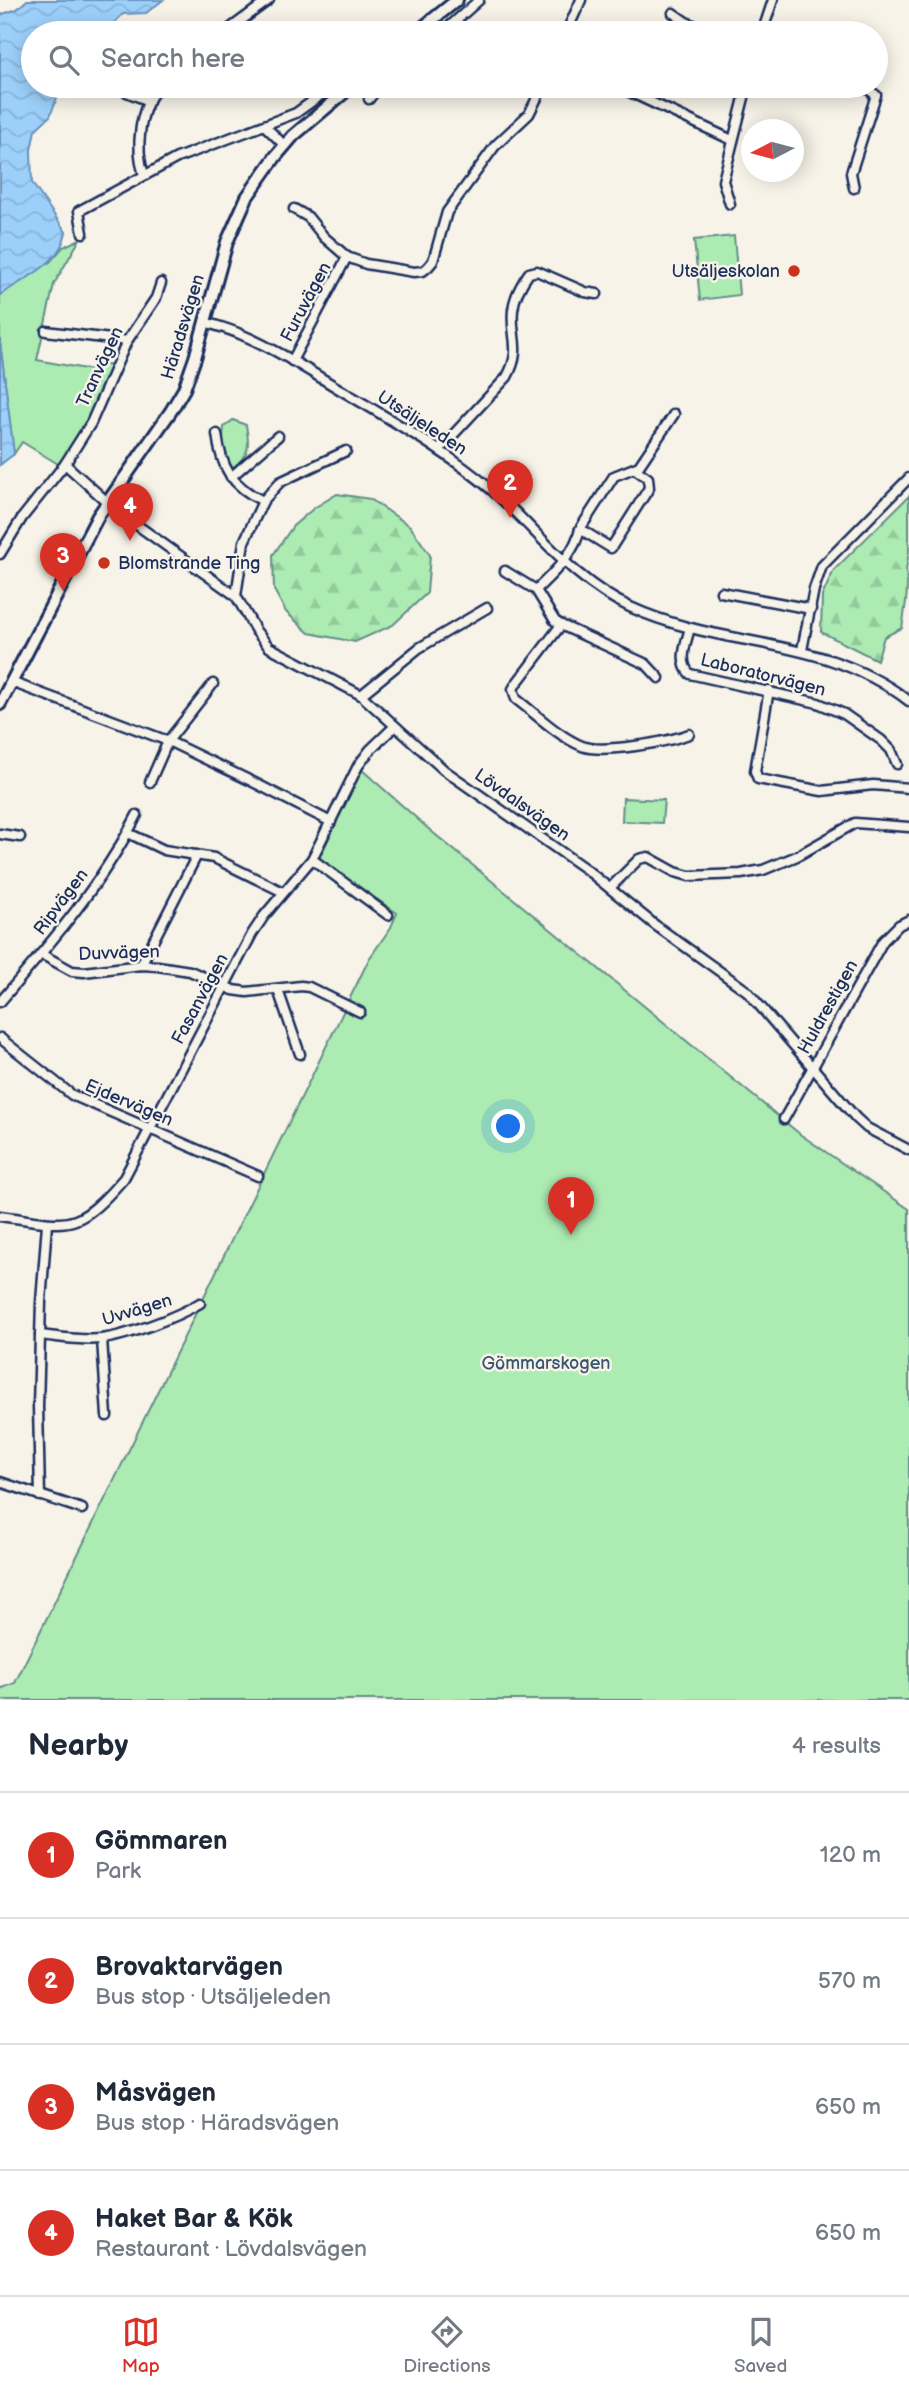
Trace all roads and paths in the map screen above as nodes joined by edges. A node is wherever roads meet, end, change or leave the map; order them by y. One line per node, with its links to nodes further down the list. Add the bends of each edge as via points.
1 (269, 0): 7 (street)
2 (457, 0): 8 (street)
3 (479, 0): 9 (street)
4 (581, 0): 10 (street)
5 (773, 0): 12 (street)
6 (673, 13): 11 (street)
7 (240, 21)
8 (431, 21)
9 (455, 21)
10 (571, 21)
11 (685, 21)
12 (766, 21)
13 (142, 98): 21 (street)
14 (151, 98): 21 (street)
15 (317, 98): 22 (street, via 296,113)
16 (338, 98): 24 (street, Häradsvägen)
17 (537, 98): 30 (street, Furuvägen, via 529,114 495,145 447,212 428,267 414,272)
18 (643, 98): 23 (street)
19 (744, 98): 23 (street)
20 (875, 98): 26 (street, via 851,173)
21 (149, 101): 25 (street, via 139,148)
22 (264, 125): 24 (street); 25 (street)
23 (732, 140): 27 (street, via 723,181)
24 (284, 145): 33 (street, Häradsvägen, via 247,197 229,236)
25 (144, 175): 29 (street, via 79,211)
26 (854, 188)
27 (730, 204)
28 (294, 209): 30 (street, Furuvägen)
29 (83, 233)
30 (347, 257): 36 (street, Furuvägen)
31 (162, 283): 35 (street, Tranvägen)
32 (597, 294): 40 (street, via 537,271 529,274 513,309 517,349 508,377)
33 (205, 322): 36 (street, Utsäljeleden, via 241,334); 46 (street, Häradsvägen, via 179,398)
34 (46, 331): 35 (street)
35 (127, 341): 42 (street, Tranvägen, via 91,423)
36 (292, 361): 40 (street, Utsäljeleden)
37 (674, 414): 43 (street)
38 (217, 434): 44 (street)
39 (278, 436): 44 (street)
40 (439, 450): 50 (street, Utsäljeleden, via 492,491)
41 (346, 451): 47 (street, via 280,482)
42 (65, 464): 46 (street); 49 (street, Tranvägen)
43 (635, 469): 48 (street, via 614,476); 48 (street, via 648,478 649,488 611,548)
44 (231, 477): 47 (street, via 245,493)
45 (909, 478): 56 (street, via 822,566)
46 (107, 501): 54 (street, Lövdalsvägen); 61 (street, Häradsvägen)
47 (263, 501): 54 (street, via 244,541)
48 (580, 529): 50 (street)
49 (0, 554)
50 (563, 562): 52 (street); 58 (street, Utsäljeleden, via 629,607)
51 (505, 571): 52 (street)
52 (536, 590): 57 (street)
53 (721, 592): 56 (street)
54 (236, 596): 64 (street, Lövdalsvägen, via 269,647)
55 (487, 608): 64 (street, via 419,648)
56 (811, 609): 59 (street)
57 (561, 625): 60 (street, via 646,664); 68 (street, via 516,684 516,699 584,747 667,742)
58 (690, 628): 59 (street, Utsäljeleden); 63 (street, Laboratorvägen, via 683,658 690,674)
59 (803, 650): 65 (street, Utsäljeleden, via 868,675)
60 (659, 678)
61 (11, 682): 66 (street, Häradsvägen); 69 (street)
62 (213, 684): 69 (street)
63 (769, 691): 70 (street, Laboratorvägen, via 844,714 881,740); 72 (street, via 758,779 822,791 873,785)
64 (361, 695): 67 (street, Lövdalsvägen)
65 (909, 701)
66 (0, 704)
67 (395, 726): 74 (street, Fasanvägen, via 358,766); 81 (street, Lövdalsvägen, via 444,770)
68 (688, 734)
69 (168, 741): 71 (street); 74 (street)
70 (897, 764)
71 (150, 782)
72 (909, 788)
73 (137, 815): 76 (street, Ripvägen)
74 (331, 822): 80 (street, Fasanvägen)
75 (909, 827): 81 (street, via 855,824 797,856 741,874 689,876 648,857 639,859)
76 (128, 833): 79 (street, via 164,850); 85 (street, Ripvägen)
77 (0, 834): 78 (street)
78 (20, 837)
79 (197, 855): 82 (street, via 222,861); 86 (street)
80 (312, 859): 82 (street, Fasanvägen); 83 (street)
81 (610, 888): 93 (street, Lövdalsvägen, via 747,991)
82 (283, 892): 87 (street, Fasanvägen, via 258,925)
83 (388, 915)
84 (909, 919): 93 (street, Huldrestigen, via 883,942)
85 (41, 954): 86 (street, Duvvägen, via 72,971); 89 (street, Ripvägen)
86 (141, 965): 87 (street, Duvvägen, via 190,971)
87 (224, 986): 88 (street, Duvvägen, via 247,992); 95 (street, Fasanvägen)
88 (278, 990): 90 (street, Duvvägen, via 309,988); 92 (street)
89 (0, 1002)
90 (359, 1012)
91 (0, 1038): 95 (street, Ejdervägen, via 72,1095)
92 (300, 1054)
93 (813, 1067): 94 (street, Huldrestigen); 96 (street, Lövdalsvägen, via 867,1128)
94 (784, 1119)
95 (150, 1130): 97 (street, Ejdervägen); 99 (street, Fasanvägen, via 124,1178 104,1201 76,1221)
96 (909, 1150)
97 (258, 1176)
98 (0, 1216): 99 (street, Fasanvägen)
99 (47, 1224): 101 (street)
100 (200, 1303): 102 (street, Uvvägen, via 148,1326)
101 (40, 1335): 102 (street, Uvvägen); 105 (street)
102 (102, 1339): 103 (street)
103 (107, 1416)
104 (0, 1482): 105 (street)
105 (40, 1496): 106 (street)
106 (82, 1509)

